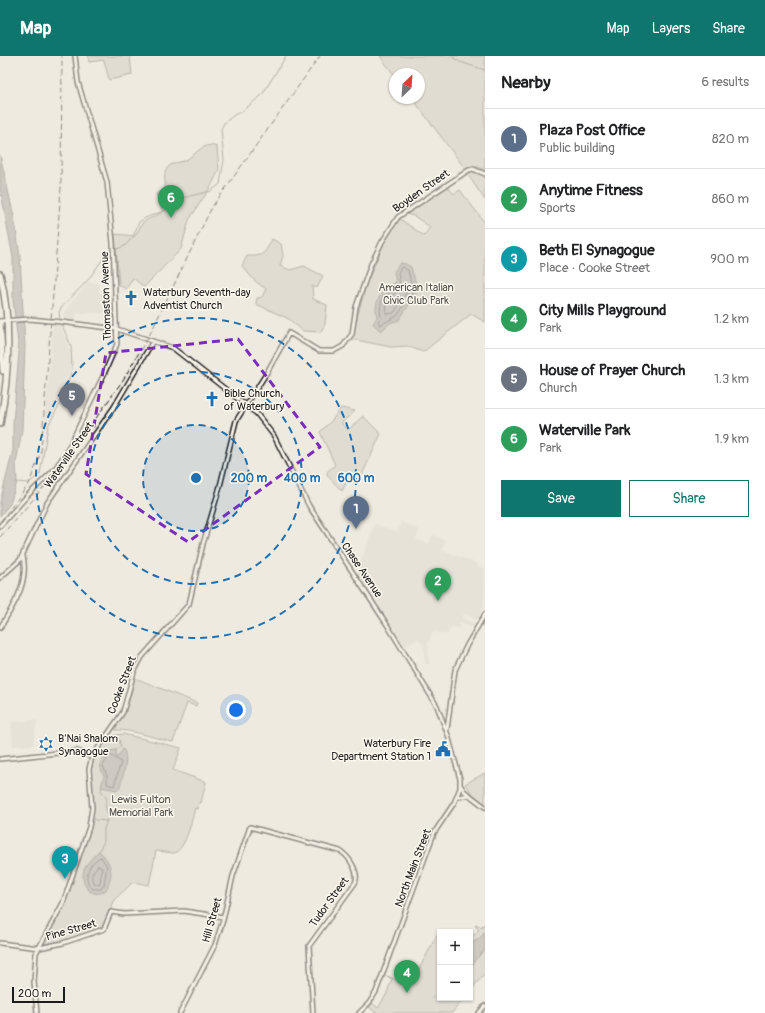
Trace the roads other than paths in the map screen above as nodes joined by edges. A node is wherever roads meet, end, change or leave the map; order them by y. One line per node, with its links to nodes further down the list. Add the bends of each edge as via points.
1 (75, 56): 6 (main road, Thomaston Avenue, via 79,87 106,178)
2 (485, 174): 7 (main road, Boyden Street, via 469,170 398,217 368,271 355,312 352,334 343,346 334,350 319,351)
3 (0, 274): 4 (highway)
4 (11, 320): 5 (main road, Chase Avenue); 6 (main road, Chase Avenue, via 51,321); 10 (highway)
5 (0, 322): 10 (highway, via 4,384)
6 (117, 329): 8 (main road, Chase Avenue); 12 (main road, Thomaston Avenue, via 117,344 113,355 67,451 54,470)
7 (289, 333): 9 (main road, Cooke Street)
8 (153, 341): 9 (main road, Chase Avenue, via 181,353); 13 (main road, Waterville Street, via 114,406 47,503)
9 (246, 404): 19 (main road, Chase Avenue, via 271,431 307,502 421,678); 22 (main road, Cooke Street, via 232,432 190,602 142,657 135,671 123,712)
10 (2, 416): 11 (highway)
11 (0, 424)
12 (0, 526)
13 (22, 556): 14 (main road, Waterville Street); 15 (main road)
14 (18, 563): 15 (main road); 16 (main road, Waterville Street)
15 (23, 565): 18 (main road, via 21,590)
16 (0, 578)
17 (485, 614): 20 (main road, via 455,668)
18 (0, 628)
19 (441, 715): 20 (main road); 21 (main road, Chase Avenue)
20 (449, 716): 21 (main road)
21 (446, 729): 24 (main road)
22 (92, 757): 23 (main road, via 80,751); 31 (main road, Cooke Street, via 89,773 92,811 89,827 62,903)
23 (0, 759)
24 (461, 786): 25 (main road); 26 (main road, North Main Street)
25 (472, 796): 26 (main road); 27 (main road)
26 (456, 798): 36 (main road, North Main Street, via 434,833 376,992)
27 (485, 807)
28 (250, 827): 29 (main road, Hill Street, via 233,876); 35 (main road, Tudor Street, via 340,850 356,873 355,883 309,946)
29 (224, 917): 31 (main road, Pine Street, via 182,911 124,914 111,912 108,925 102,930); 34 (main road, Hill Street, via 211,954)
30 (0, 943): 31 (main road, Pine Street)
31 (38, 948): 33 (main road, Cooke Street, via 34,978)
32 (485, 1006): 37 (main road)
33 (37, 1013)
34 (180, 1013)
35 (313, 1013)
36 (359, 1013)
37 (479, 1013)

